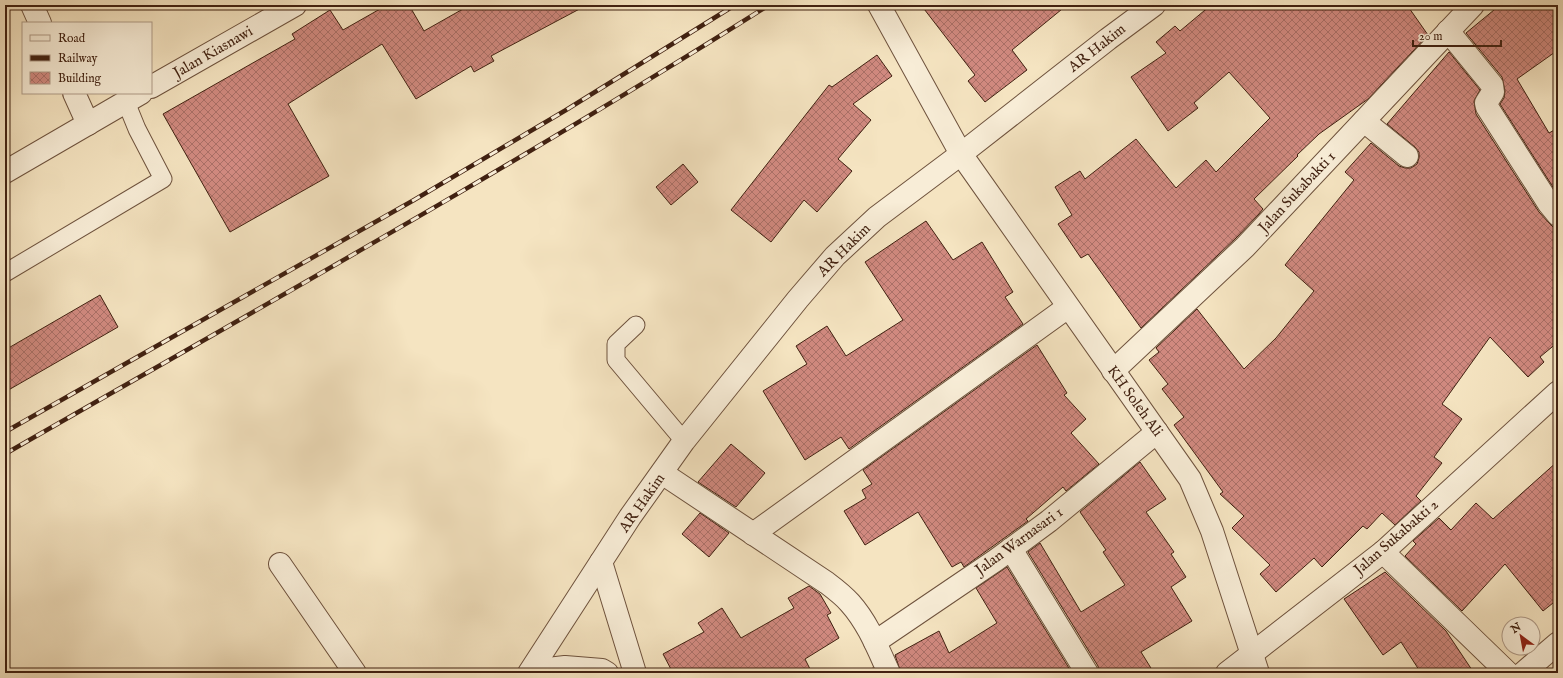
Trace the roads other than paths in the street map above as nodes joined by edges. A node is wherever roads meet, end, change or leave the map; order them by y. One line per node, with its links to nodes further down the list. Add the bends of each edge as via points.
1 (32, 5): 6 (street)
2 (295, 5): 8 (street, Jalan Kiasnawi)
3 (879, 5): 13 (street, KH Soleh Ali)
4 (1154, 5): 13 (street, AR Hakim)
5 (1473, 5): 7 (street, Jalan Sukabakti 1)
6 (40, 22)
7 (1448, 31): 11 (street, Jalan Sukabakti 1); 16 (street, via 1492,85 1493,92 1486,103 1487,107)
8 (152, 87)
9 (74, 94): 12 (street)
10 (134, 97): 12 (street); 17 (lane, via 137,129 163,179)
11 (1364, 121): 14 (street); 20 (street, Jalan Sukabakti 1, via 1245,247)
12 (88, 124): 15 (street)
13 (961, 154): 18 (street, KH Soleh Ali); 23 (street, AR Hakim, via 877,217 835,256)
14 (1407, 156)
15 (5, 172)
16 (1558, 215)
17 (5, 273)
18 (1068, 307): 20 (street, KH Soleh Ali); 25 (street)
19 (636, 325): 23 (lane, via 616,344 616,360)
20 (1113, 371): 22 (street, KH Soleh Ali)
21 (1558, 392): 27 (street, Jalan Sukabakti 2)
22 (1157, 432): 26 (street, Jalan Warnasari 1); 32 (street, KH Soleh Ali, via 1190,479 1212,532)
23 (684, 441): 24 (street, AR Hakim)
24 (662, 473): 25 (street); 28 (street, AR Hakim)
25 (753, 534): 30 (street, via 827,583 850,602)
26 (1011, 549): 30 (street, Jalan Warnasari 1); 38 (street)
27 (1383, 552): 32 (street, Jalan Sukabakti 2); 40 (street)
28 (601, 562): 33 (street, AR Hakim); 36 (street, via 624,630)
29 (280, 564): 34 (street)
30 (875, 642): 37 (street)
31 (1558, 643): 41 (street)
32 (1255, 663): 39 (street, Jalan Sukabakti 2)
33 (530, 672): 35 (street, via 566,667 602,670)
34 (355, 673)
35 (607, 673)
36 (635, 673)
37 (889, 673)
38 (1087, 673)
39 (1227, 673)
40 (1508, 673)
41 (1523, 673)

